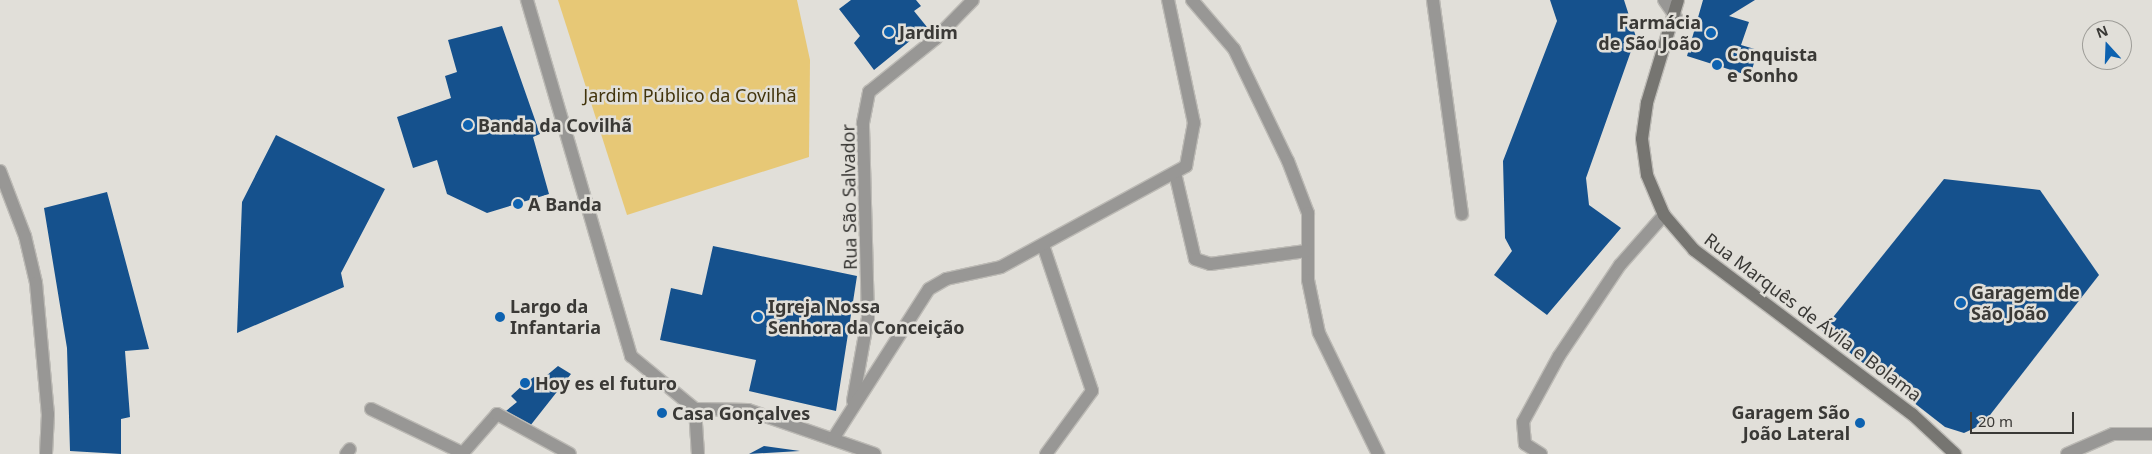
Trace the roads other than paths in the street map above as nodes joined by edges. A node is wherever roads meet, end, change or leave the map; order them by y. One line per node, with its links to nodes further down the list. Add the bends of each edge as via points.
1 (526, 0): 16 (street, via 631,356)
2 (973, 0): 17 (street, Rua São Salvador, via 935,39 869,92 864,123 868,318)
3 (1168, 0): 10 (street, via 1194,123 1186,166)
4 (1192, 0): 14 (street, via 1234,49 1258,91 1308,213)
5 (1433, 0): 11 (street)
6 (1664, 0): 8 (street)
7 (1678, 0): 8 (main road, Rua Marquês de Ávila e Bolama)
8 (1676, 17): 12 (main road, Rua Marquês de Ávila e Bolama, via 1647,103 1642,139 1647,174)
9 (0, 171): 22 (street, via 25,236 36,282 48,414)
10 (1174, 173): 13 (street, via 1118,199); 14 (street, via 1195,259 1210,264)
11 (1462, 214)
12 (1664, 215): 27 (street, via 1615,274 1559,356 1522,422 1525,444); 28 (main road, Rua Marquês de Ávila e Bolama, via 1694,250 1912,414)
13 (1043, 245): 17 (street, via 1001,267 946,279 929,288); 25 (street, via 1092,391)
14 (1306, 251): 26 (street, via 1319,332)
15 (370, 409): 21 (street)
16 (695, 409): 19 (street, via 748,410); 24 (street)
17 (852, 409): 19 (street)
18 (2152, 434): 29 (street, via 2113,434)
19 (833, 439): 20 (street)
20 (871, 452)
21 (463, 453): 23 (street, via 497,414)
22 (46, 454)
23 (570, 454)
24 (698, 454)
25 (1046, 454)
26 (1378, 454)
27 (1541, 454)
28 (1954, 454)
29 (2068, 454)

